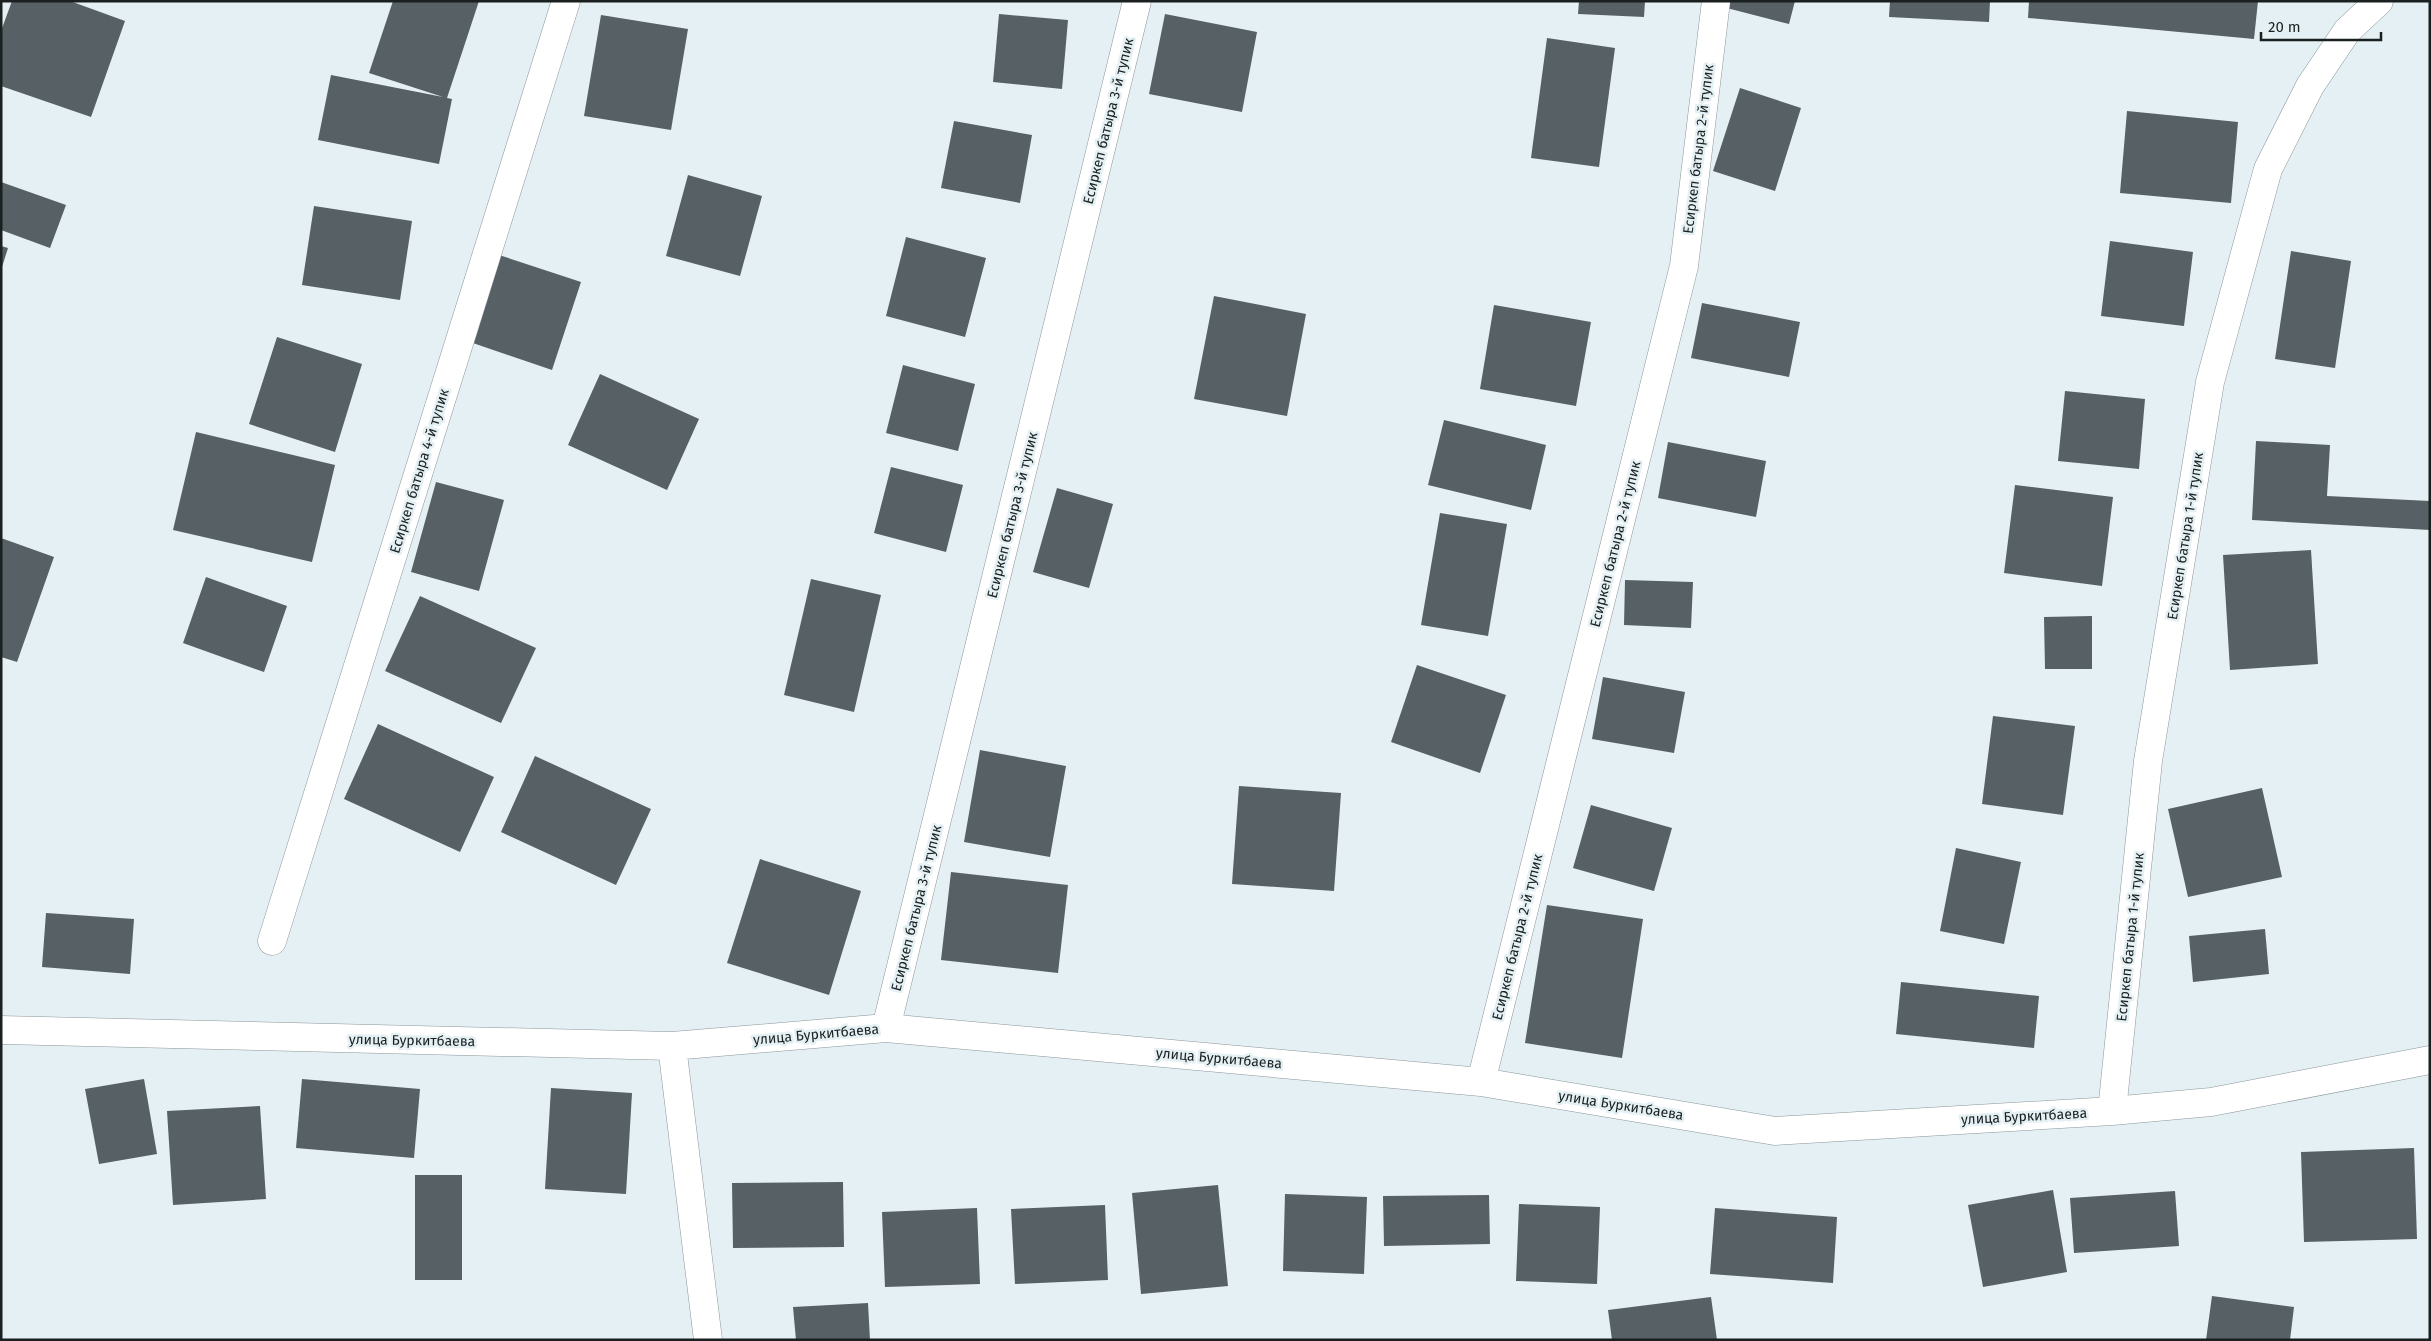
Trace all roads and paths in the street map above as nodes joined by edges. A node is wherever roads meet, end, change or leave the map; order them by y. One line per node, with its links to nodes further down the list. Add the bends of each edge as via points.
1 (566, 1): 5 (street, Есиркеп батыра 4-й тупик)
2 (1137, 1): 6 (street, Есиркеп батыра 3-й тупик)
3 (1716, 1): 10 (street, Есиркеп батыра 2-й тупик, via 1684,266)
4 (2379, 1): 11 (street, Есиркеп батыра 1-й тупик, via 2347,32 2310,86 2268,169 2210,382 2148,761)
5 (272, 941)
6 (886, 1028): 8 (street, улица Буркитбаева); 10 (street, улица Буркитбаева)
7 (1, 1030): 8 (street, улица Буркитбаева)
8 (672, 1046): 12 (street)
9 (2430, 1060): 11 (street, улица Буркитбаева, via 2211,1102)
10 (1481, 1082): 11 (street, улица Буркитбаева, via 1775,1131)
11 (2112, 1111)
12 (708, 1340)

